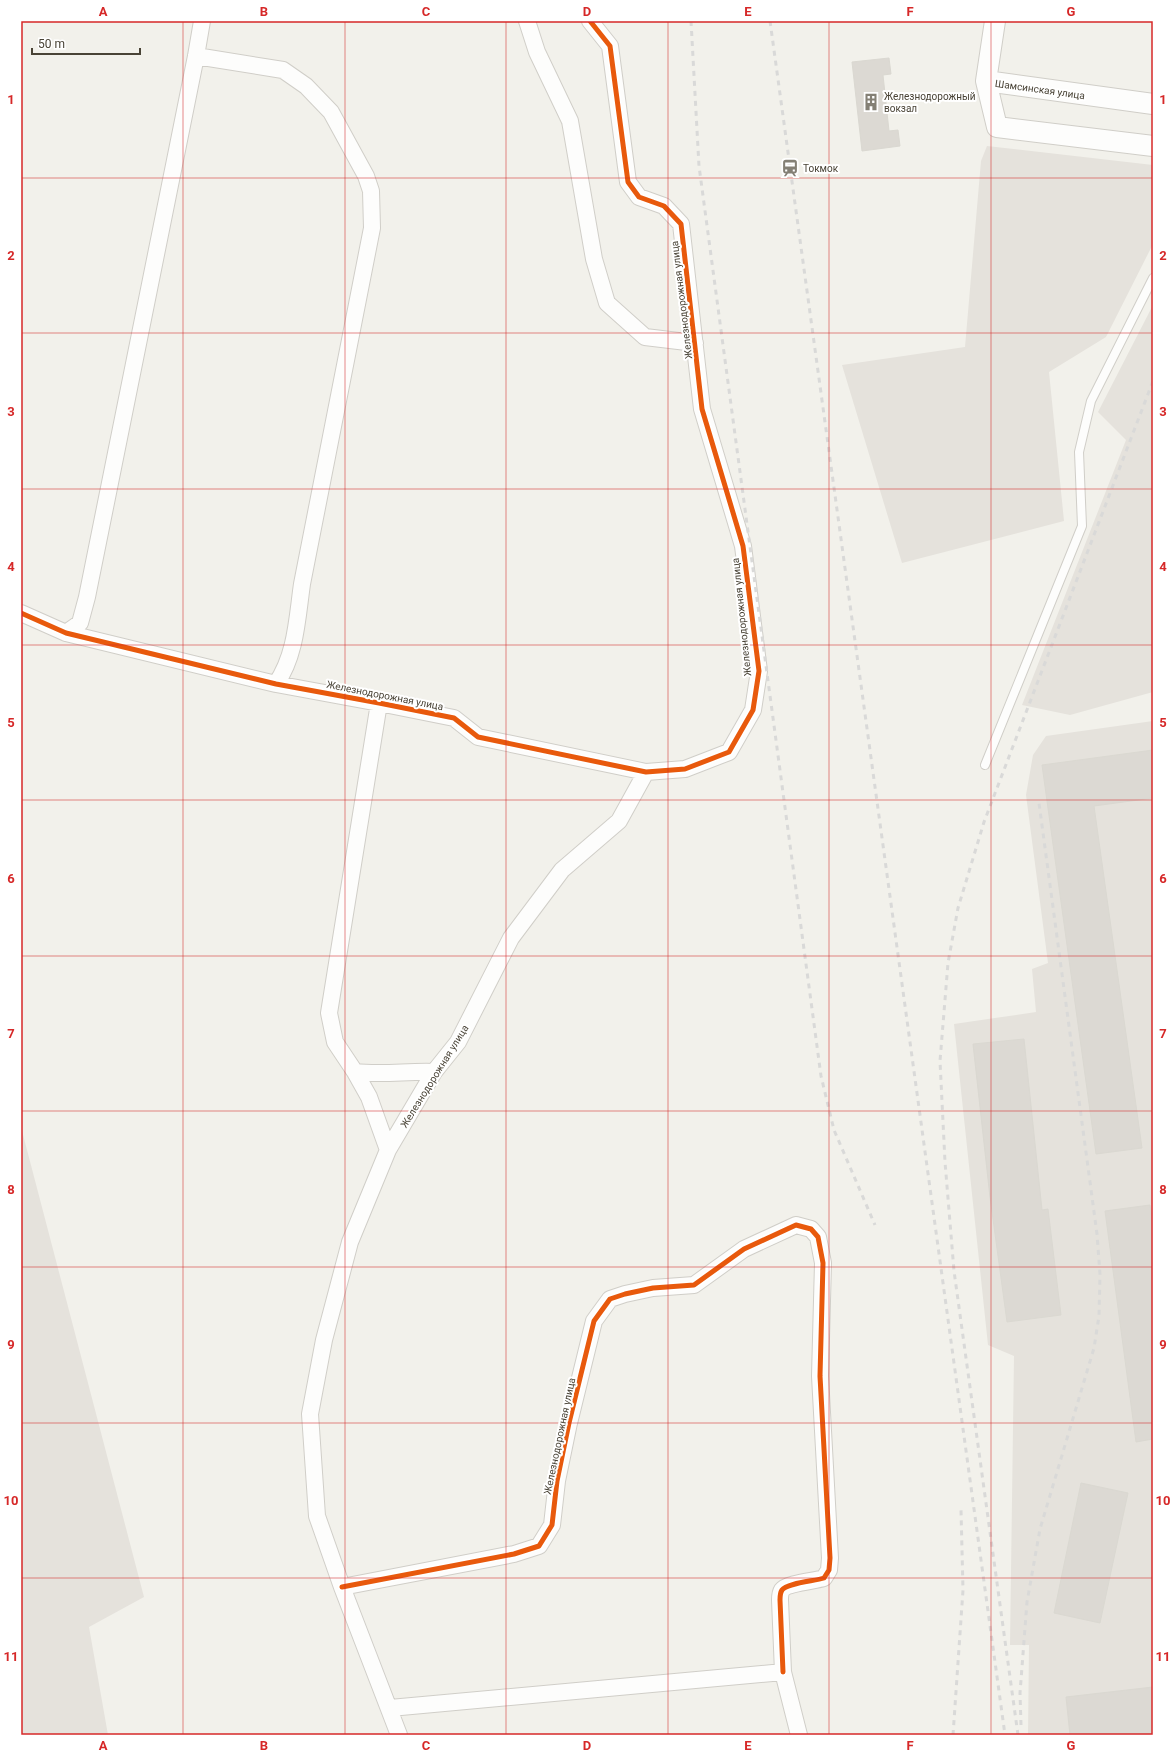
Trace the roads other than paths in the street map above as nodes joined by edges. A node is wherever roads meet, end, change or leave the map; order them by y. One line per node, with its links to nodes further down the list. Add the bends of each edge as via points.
1 (202, 21): 5 (street)
2 (527, 21): 10 (street, Железнодорожная улица, via 537,52 570,121 594,259 607,303 645,337)
3 (590, 21): 10 (street, Железнодорожная улица, via 610,46 628,182 639,197 664,206 681,224)
4 (996, 21): 6 (street)
5 (196, 56): 12 (street, via 87,597 80,623); 13 (street, via 283,70 306,86 331,112 366,176 371,191 372,228 294,636 285,671)
6 (986, 81): 7 (street, Шамсинская улица); 8 (street, Шамсинская улица, via 998,127)
7 (1153, 104)
8 (1153, 146)
9 (1153, 278): 15 (lane, via 1091,401 1079,452 1082,526)
10 (695, 343): 16 (street, Железнодорожная улица, via 702,409 743,546 759,671 753,710 729,752 685,769)
11 (21, 613): 12 (street, Железнодорожная улица)
12 (66, 633): 13 (street, Железнодорожная улица)
13 (276, 684): 14 (street, Железнодорожная улица)
14 (379, 702): 16 (street, Железнодорожная улица, via 454,718 478,737); 17 (street, Железнодорожная улица, via 329,1013 335,1042)
15 (985, 765)
16 (646, 772): 18 (street, Железнодорожная улица, via 619,821 562,870 511,938 458,1042)
17 (355, 1072): 18 (street); 19 (street, Железнодорожная улица, via 369,1098)
18 (434, 1072): 19 (street, Железнодорожная улица)
19 (388, 1150): 20 (street, Железнодорожная улица, via 350,1242 324,1340 310,1414 317,1516)
20 (342, 1587): 21 (street, Железнодорожная улица, via 514,1554 539,1546 552,1525 557,1482 569,1423 594,1321 610,1299 653,1288 694,1285 744,1249 796,1225 811,1229 818,1237 823,1263 820,1376 830,1558 829,1570 824,1578 785,1587 781,1591); 22 (street, Железнодорожная улица)
21 (783, 1672): 22 (street); 24 (street)
22 (390, 1708): 23 (street, Железнодорожная улица)
23 (399, 1735)
24 (799, 1735)

